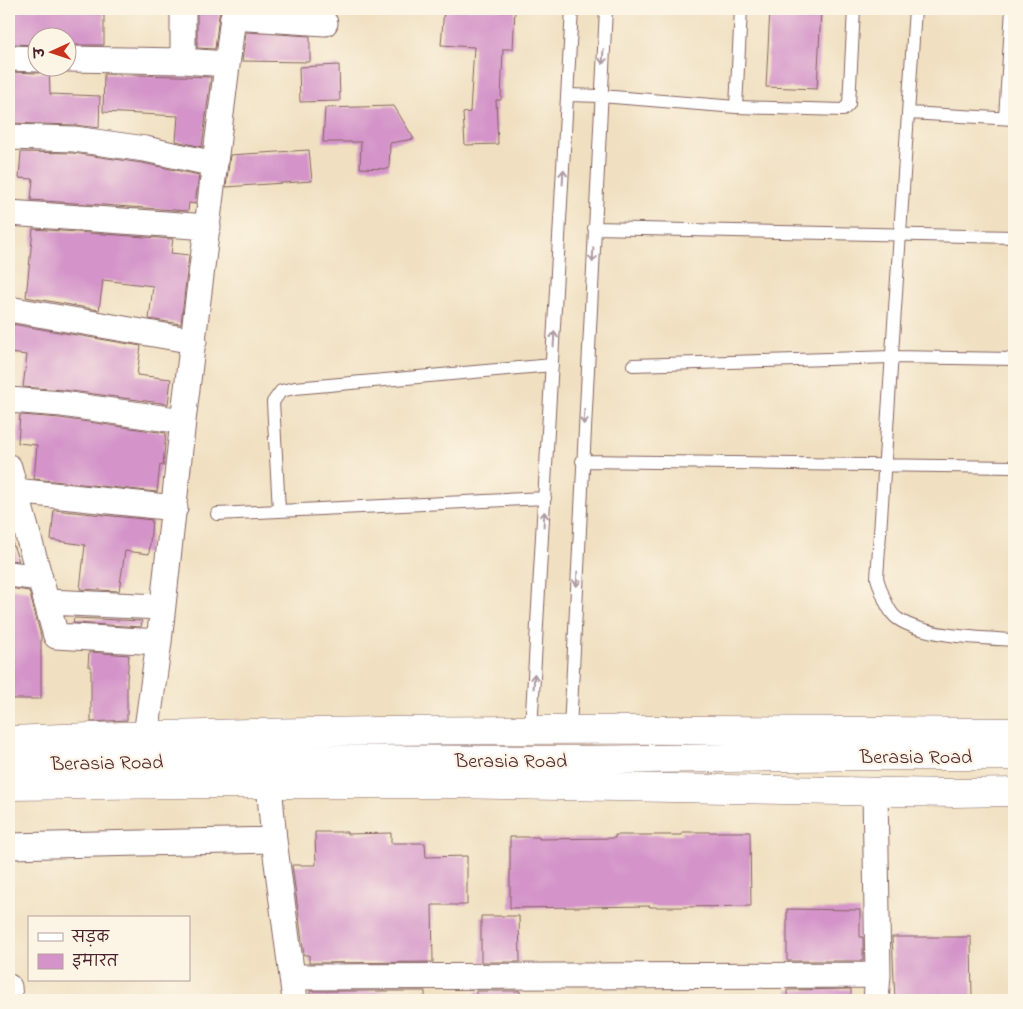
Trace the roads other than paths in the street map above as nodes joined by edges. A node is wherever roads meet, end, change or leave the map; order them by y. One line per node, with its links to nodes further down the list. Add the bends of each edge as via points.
1 (183, 9): 12 (street)
2 (572, 9): 15 (lane)
3 (606, 9): 16 (lane, one-way to 16)
4 (741, 9): 17 (lane)
5 (854, 9): 17 (lane, via 849,104 843,110)
6 (915, 9): 18 (lane)
7 (1012, 9): 14 (lane)
8 (325, 23): 13 (street, via 233,17)
9 (9, 58): 10 (street)
10 (28, 59)
11 (78, 59): 12 (street)
12 (183, 61): 13 (street)
13 (227, 64): 21 (street)
14 (1011, 79): 19 (lane)
15 (568, 95): 16 (lane); 31 (lane, one-way to 15)
16 (601, 96): 17 (lane); 24 (lane)
17 (736, 106)
18 (909, 113): 19 (lane); 25 (lane)
19 (1010, 119)
20 (9, 136): 21 (street, via 83,140 145,148)
21 (215, 164): 23 (street)
22 (9, 213): 23 (street)
23 (208, 227): 28 (street)
24 (594, 228): 25 (lane); 35 (lane, one-way to 35)
25 (900, 234): 26 (lane); 29 (lane)
26 (1014, 237)
27 (9, 309): 28 (street)
28 (194, 341): 34 (street)
29 (892, 357): 30 (lane); 32 (lane); 36 (lane)
30 (1014, 359)
31 (552, 365): 40 (lane); 42 (lane, via 281,391 273,402)
32 (633, 366)
33 (9, 400): 34 (street)
34 (183, 421): 41 (street)
35 (582, 461): 36 (lane); 50 (lane, one-way to 50)
36 (885, 466): 37 (lane); 48 (lane, via 878,578 885,601 896,619 924,630)
37 (1014, 467)
38 (9, 468): 39 (street)
39 (15, 491): 41 (street); 45 (street)
40 (545, 498): 42 (lane); 51 (lane, one-way to 40)
41 (175, 508): 47 (street)
42 (279, 510): 43 (lane)
43 (217, 514)
44 (9, 574): 45 (street)
45 (40, 578): 46 (street)
46 (47, 602): 47 (street); 49 (street, via 56,636)
47 (162, 607): 49 (street)
48 (1014, 640)
49 (159, 642): 53 (street)
50 (570, 729): 51 (street); 52 (street)
51 (531, 730): 53 (street)
52 (1014, 732)
53 (146, 734): 54 (street)
54 (9, 740)
55 (1014, 756): 56 (street, Berasia Road)
56 (9, 763)
57 (270, 784): 58 (street); 59 (street); 61 (street)
58 (9, 786)
59 (875, 792): 60 (street); 63 (street)
60 (1014, 792)
61 (274, 840): 62 (street); 65 (street)
62 (9, 846)
63 (878, 975): 65 (street); 67 (street)
64 (9, 987): 66 (street)
65 (293, 989)
66 (10, 1000)
67 (876, 1000)

